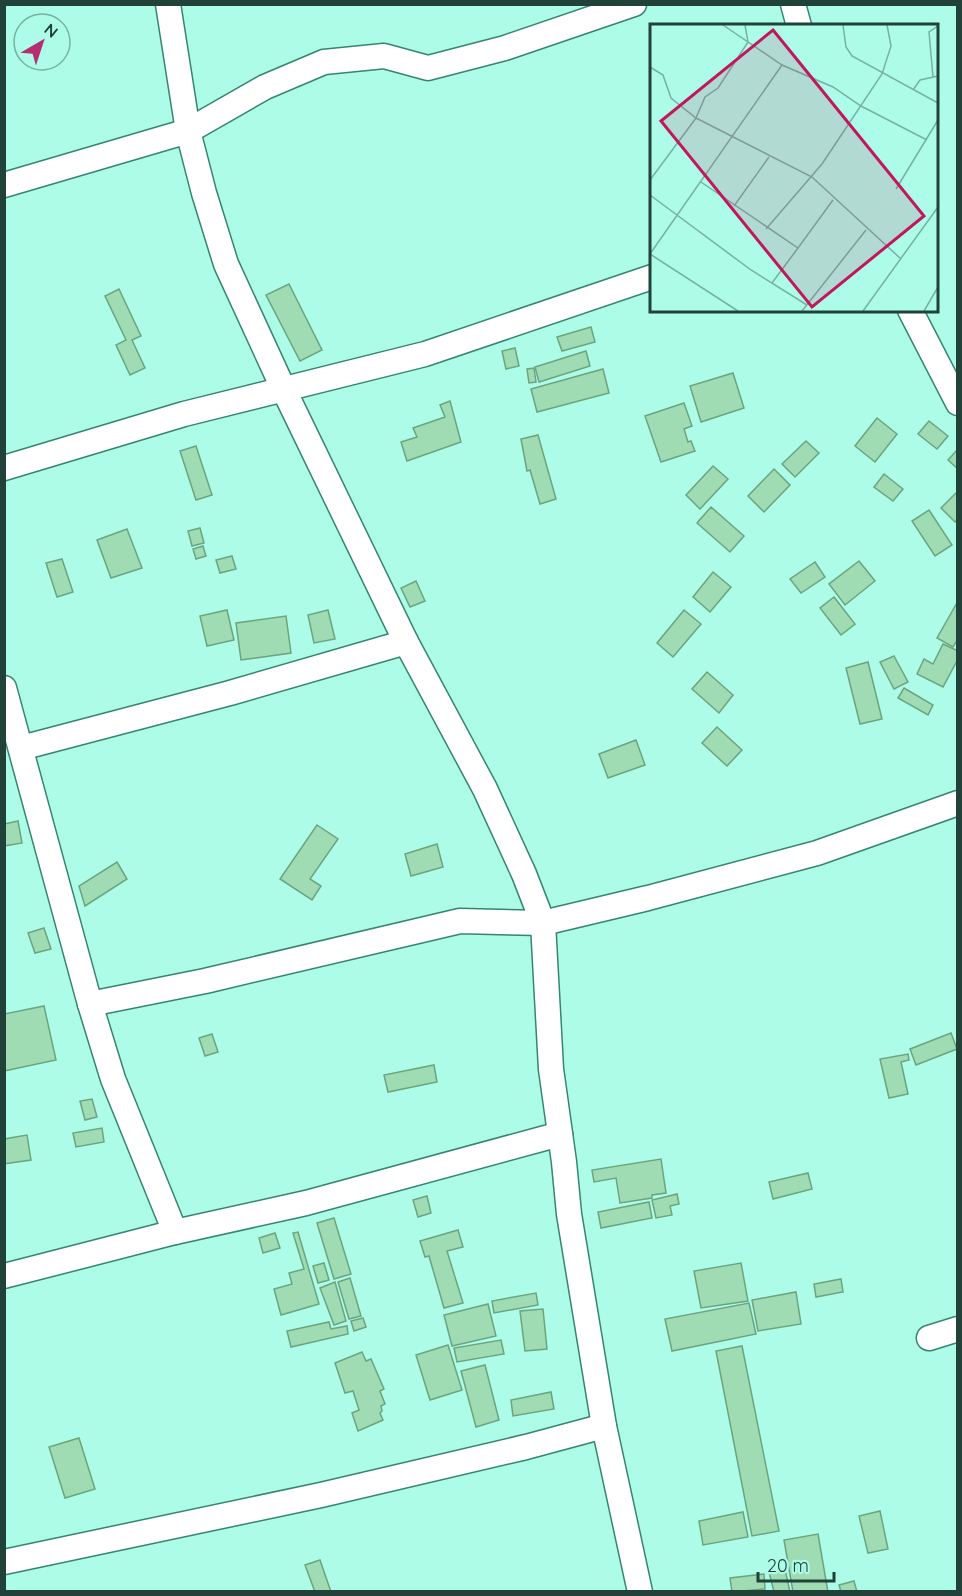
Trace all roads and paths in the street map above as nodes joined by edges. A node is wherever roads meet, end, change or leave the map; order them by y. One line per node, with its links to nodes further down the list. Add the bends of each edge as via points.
1 (168, 4): 5 (street)
2 (633, 4): 5 (street, via 505,48 428,68 384,56 324,62 265,87)
3 (793, 4): 4 (street)
4 (798, 24)
5 (188, 131): 6 (street); 9 (street, via 226,264)
6 (4, 185)
7 (650, 277): 9 (street, via 425,354)
8 (911, 312): 10 (street)
9 (283, 388): 11 (street); 12 (street)
10 (957, 403)
11 (4, 468)
12 (406, 642): 14 (street); 16 (street, via 485,789)
13 (4, 688): 14 (street)
14 (21, 748): 17 (street)
15 (957, 803): 16 (street, via 817,853)
16 (543, 923): 17 (street, via 460,921); 18 (street)
17 (90, 1004): 19 (street, via 124,1109)
18 (560, 1134): 19 (street, via 306,1203); 23 (street, via 570,1224)
19 (175, 1232): 20 (street)
20 (4, 1276)
21 (957, 1329): 22 (street)
22 (929, 1338)
23 (604, 1426): 24 (street, via 321,1495); 25 (street)
24 (4, 1562)
25 (640, 1592)

